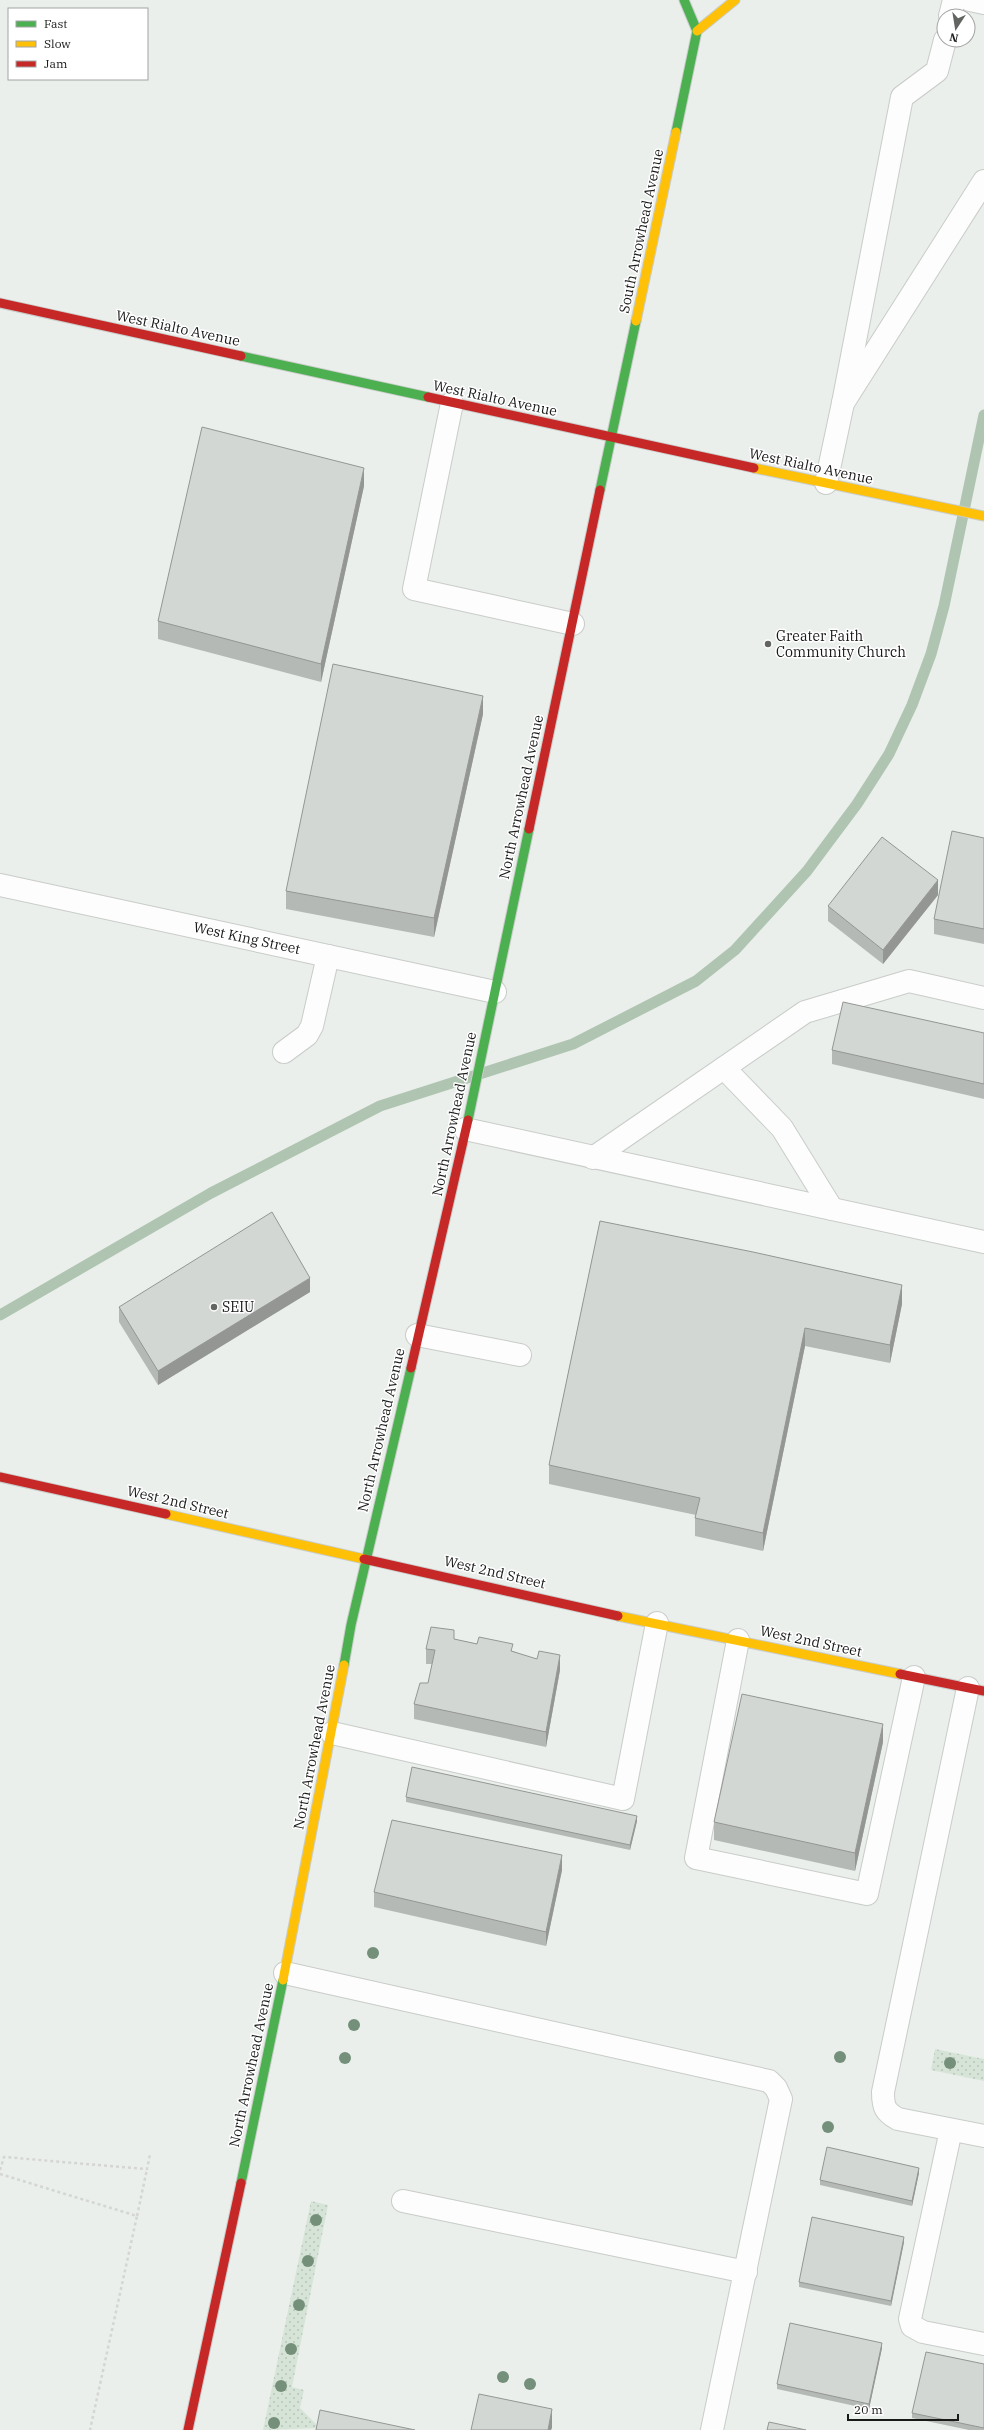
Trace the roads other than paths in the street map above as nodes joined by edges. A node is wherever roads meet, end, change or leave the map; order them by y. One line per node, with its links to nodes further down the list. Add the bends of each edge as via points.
1 (684, 0): 5 (main road)
2 (735, 0): 5 (main road)
3 (970, 0): 4 (street)
4 (984, 3)
5 (697, 31): 11 (main road, South Arrowhead Avenue)
6 (943, 48): 10 (street, via 937,71 902,97)
7 (984, 181): 10 (street)
8 (0, 303): 9 (main road, West Rialto Avenue)
9 (452, 403): 11 (main road, West Rialto Avenue); 14 (street, via 414,589)
10 (843, 403): 12 (street)
11 (612, 438): 12 (main road, West Rialto Avenue); 14 (main road, North Arrowhead Avenue)
12 (826, 484): 13 (main road, West Rialto Avenue)
13 (984, 516)
14 (573, 624): 17 (main road, North Arrowhead Avenue)
15 (0, 885): 16 (street, West King Street)
16 (328, 956): 17 (street, West King Street); 19 (street, via 312,1026 307,1035)
17 (495, 992): 21 (main road, North Arrowhead Avenue)
18 (984, 998): 20 (street, via 910,981 805,1012)
19 (284, 1052)
20 (724, 1068): 22 (street); 23 (street, via 782,1128)
21 (465, 1129): 22 (street); 25 (main road, North Arrowhead Avenue)
22 (592, 1158): 23 (street)
23 (832, 1209): 24 (street)
24 (984, 1242)
25 (418, 1335): 26 (street); 28 (main road, North Arrowhead Avenue)
26 (520, 1355)
27 (0, 1477): 28 (main road, West 2nd Street)
28 (366, 1558): 29 (main road, West 2nd Street); 33 (main road, North Arrowhead Avenue)
29 (657, 1623): 30 (main road, West 2nd Street); 33 (street, via 623,1799)
30 (738, 1640): 31 (main road, West 2nd Street); 31 (street, via 696,1858 867,1894)
31 (914, 1677): 32 (main road, West 2nd Street)
32 (976, 1689): 35 (street, via 883,2092 883,2105 887,2113 898,2119)
33 (332, 1733): 34 (main road, North Arrowhead Avenue)
34 (285, 1973): 38 (street, via 769,2081 781,2099); 40 (main road, North Arrowhead Avenue)
35 (948, 2129): 36 (street); 39 (street, via 910,2318 912,2326 923,2332)
36 (984, 2136)
37 (403, 2201): 38 (street)
38 (746, 2272): 41 (street)
39 (984, 2344)
40 (188, 2430)
41 (712, 2430)

